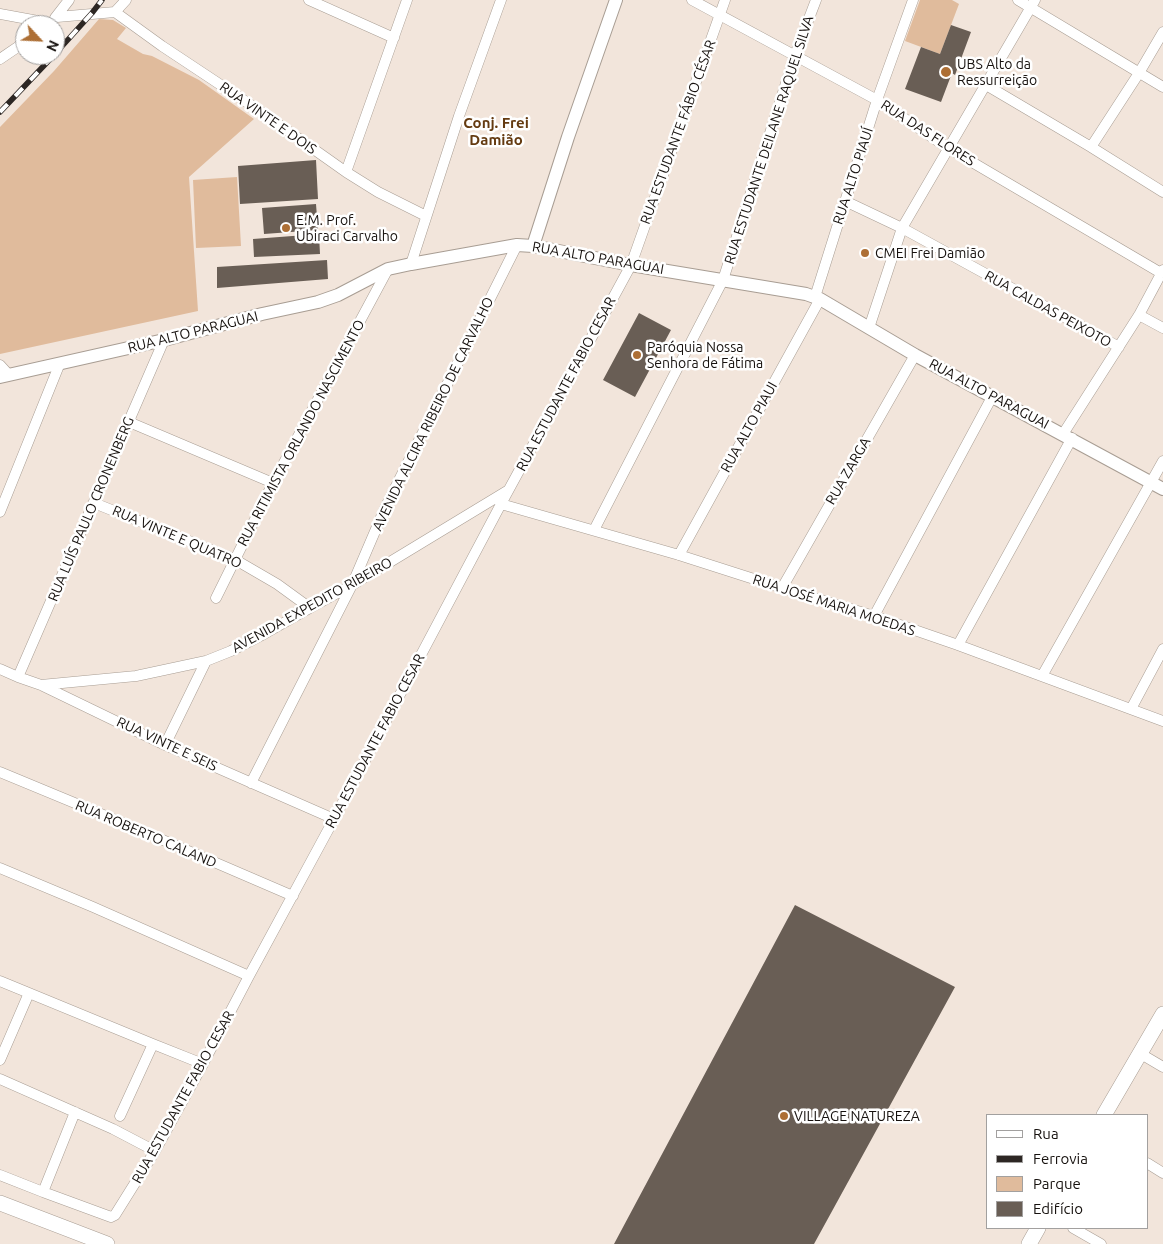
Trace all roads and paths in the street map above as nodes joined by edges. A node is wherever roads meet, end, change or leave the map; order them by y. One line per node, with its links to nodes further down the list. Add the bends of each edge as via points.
1 (69, 0): 15 (street)
2 (126, 0): 13 (street)
3 (308, 0): 20 (street)
4 (407, 0): 20 (street)
5 (500, 0): 33 (street)
6 (616, 0): 36 (street)
7 (692, 0): 16 (street, RUA DAS FLORES)
8 (725, 0): 16 (street, RUA ESTUDANTE FÁBIO CÉSAR)
9 (816, 0): 22 (street, RUA ESTUDANTE DEILANE RAQUEL SILVA)
10 (914, 0): 27 (street, RUA ALTO PIAUÍ)
11 (1018, 0): 12 (street)
12 (1033, 4): 24 (street); 25 (street)
13 (115, 12): 18 (street); 30 (street, RUA VINTE E DOIS)
14 (0, 14): 17 (street)
15 (57, 15)
16 (720, 15): 22 (street, RUA DAS FLORES); 38 (street, RUA ESTUDANTE FÁBIO CÉSAR)
17 (15, 16)
18 (65, 19)
19 (1163, 32): 24 (street)
20 (394, 38): 30 (street)
21 (15, 49): 23 (street)
22 (796, 55): 27 (street, RUA DAS FLORES); 41 (street, RUA ESTUDANTE DEILANE RAQUEL SILVA)
23 (0, 60)
24 (1139, 73): 26 (street); 28 (street)
25 (986, 85): 28 (street); 29 (street)
26 (1163, 87)
27 (877, 100): 29 (street, RUA DAS FLORES); 32 (street, RUA ALTO PIAUÍ)
28 (1091, 147): 31 (street)
29 (948, 148): 34 (street); 40 (street, RUA DAS FLORES)
30 (346, 172): 33 (street, RUA VINTE E DOIS)
31 (1163, 192)
32 (845, 201): 34 (street, RUA CALDAS PEIXOTO); 42 (street, RUA ALTO PIAUÍ)
33 (426, 216): 37 (street)
34 (902, 228): 44 (street); 47 (street, RUA CALDAS PEIXOTO)
35 (517, 245): 36 (street, RUA ALTO PARAGUAI); 37 (street, RUA ALTO PARAGUAI); 65 (street, AVENIDA ALCIRA RIBEIRO DE CARVALHO, via 385,508)
36 (533, 246): 38 (street, RUA ALTO PARAGUAI)
37 (411, 264): 39 (street, RUA ALTO PARAGUAI)
38 (631, 265): 41 (street, RUA ALTO PARAGUAI); 58 (street, RUA ESTUDANTE FABIO CESAR)
39 (388, 269): 46 (street, RUA ALTO PARAGUAI, via 318,302); 56 (street, RUA RITIMISTA ORLANDO NASCIMENTO)
40 (1162, 271): 43 (street)
41 (723, 280): 42 (street, RUA ALTO PARAGUAI); 62 (street, RUA ESTUDANTE DEILANE RAQUEL SILVA)
42 (817, 298): 44 (street, RUA ALTO PARAGUAI); 63 (street, RUA ALTO PIAUI)
43 (1139, 315): 45 (street); 47 (street)
44 (869, 328): 48 (street, RUA ALTO PARAGUAI)
45 (1163, 328)
46 (164, 340): 49 (street, RUA ALTO PARAGUAI); 53 (street, RUA LUÍS PAULO CRONENBERG)
47 (1119, 348): 54 (street)
48 (915, 354): 52 (street, RUA ALTO PARAGUAI); 66 (street, RUA ZARGA)
49 (60, 363): 51 (street, RUA ALTO PARAGUAI); 61 (street)
50 (0, 365): 51 (street)
51 (4, 376)
52 (992, 397): 54 (street, RUA ALTO PARAGUAI); 69 (street)
53 (129, 422): 56 (street); 59 (street, RUA LUÍS PAULO CRONENBERG)
54 (1067, 436): 57 (street, RUA ALTO PARAGUAI); 70 (street)
55 (1163, 461): 57 (street)
56 (272, 484): 64 (street, RUA RITIMISTA ORLANDO NASCIMENTO)
57 (1157, 486): 74 (street)
58 (508, 491): 60 (street, RUA ESTUDANTE FABIO CESAR); 65 (street, AVENIDA EXPEDITO RIBEIRO)
59 (94, 503): 64 (street, RUA VINTE E QUATRO); 75 (street, RUA LUÍS PAULO CRONENBERG)
60 (501, 504): 62 (street, RUA JOSÉ MARIA MOEDAS); 82 (street, RUA ESTUDANTE FABIO CESAR)
61 (0, 512)
62 (594, 530): 63 (street, RUA JOSÉ MARIA MOEDAS)
63 (679, 555): 66 (street, RUA JOSÉ MARIA MOEDAS)
64 (234, 559): 67 (street, RUA RITIMISTA ORLANDO NASCIMENTO); 68 (street, RUA VINTE E QUATRO)
65 (352, 585): 68 (street, AVENIDA EXPEDITO RIBEIRO); 81 (street, AVENIDA ALCIRA RIBEIRO DE CARVALHO)
66 (782, 588): 69 (street, RUA JOSÉ MARIA MOEDAS)
67 (216, 598)
68 (310, 608): 72 (street, AVENIDA EXPEDITO RIBEIRO)
69 (874, 616): 70 (street, RUA JOSÉ MARIA MOEDAS)
70 (958, 644): 74 (street, RUA JOSÉ MARIA MOEDAS)
71 (1163, 649): 77 (street)
72 (206, 661): 76 (street, AVENIDA EXPEDITO RIBEIRO, via 136,676); 79 (street)
73 (1, 671): 75 (street, RUA VINTE E SEIS)
74 (1042, 676): 77 (street, RUA JOSÉ MARIA MOEDAS)
75 (18, 678): 76 (street, RUA VINTE E SEIS)
76 (41, 685): 79 (street, RUA VINTE E SEIS)
77 (1131, 709): 78 (street, RUA JOSÉ MARIA MOEDAS)
78 (1163, 721)
79 (165, 745): 81 (street, RUA VINTE E SEIS)
80 (0, 772): 84 (street, RUA ROBERTO CALAND)
81 (251, 783): 82 (street, RUA VINTE E SEIS)
82 (334, 819): 84 (street, RUA ESTUDANTE FABIO CESAR)
83 (0, 868): 85 (street)
84 (293, 896): 85 (street, RUA ESTUDANTE FABIO CESAR)
85 (249, 976): 92 (street, RUA ESTUDANTE FABIO CESAR)
86 (0, 981): 87 (street)
87 (29, 993): 89 (street); 91 (street)
88 (1163, 1014): 90 (main road)
89 (153, 1044): 92 (street); 97 (street)
90 (1141, 1054): 93 (street); 96 (main road)
91 (0, 1060)
92 (203, 1064): 98 (street, RUA ESTUDANTE FABIO CESAR)
93 (1163, 1067)
94 (0, 1079): 95 (street)
95 (75, 1112): 98 (street); 102 (street)
96 (1105, 1114)
97 (120, 1116)
98 (155, 1151): 102 (street, RUA ESTUDANTE FABIO CESAR, via 111,1217)
99 (1148, 1164): 100 (street)
100 (1163, 1172)
101 (0, 1174): 102 (street)
102 (44, 1192)
103 (0, 1203): 106 (main road)
104 (1037, 1229): 107 (main road)
105 (1075, 1229): 108 (street)
106 (107, 1244)
107 (1029, 1244)
108 (1101, 1244)

